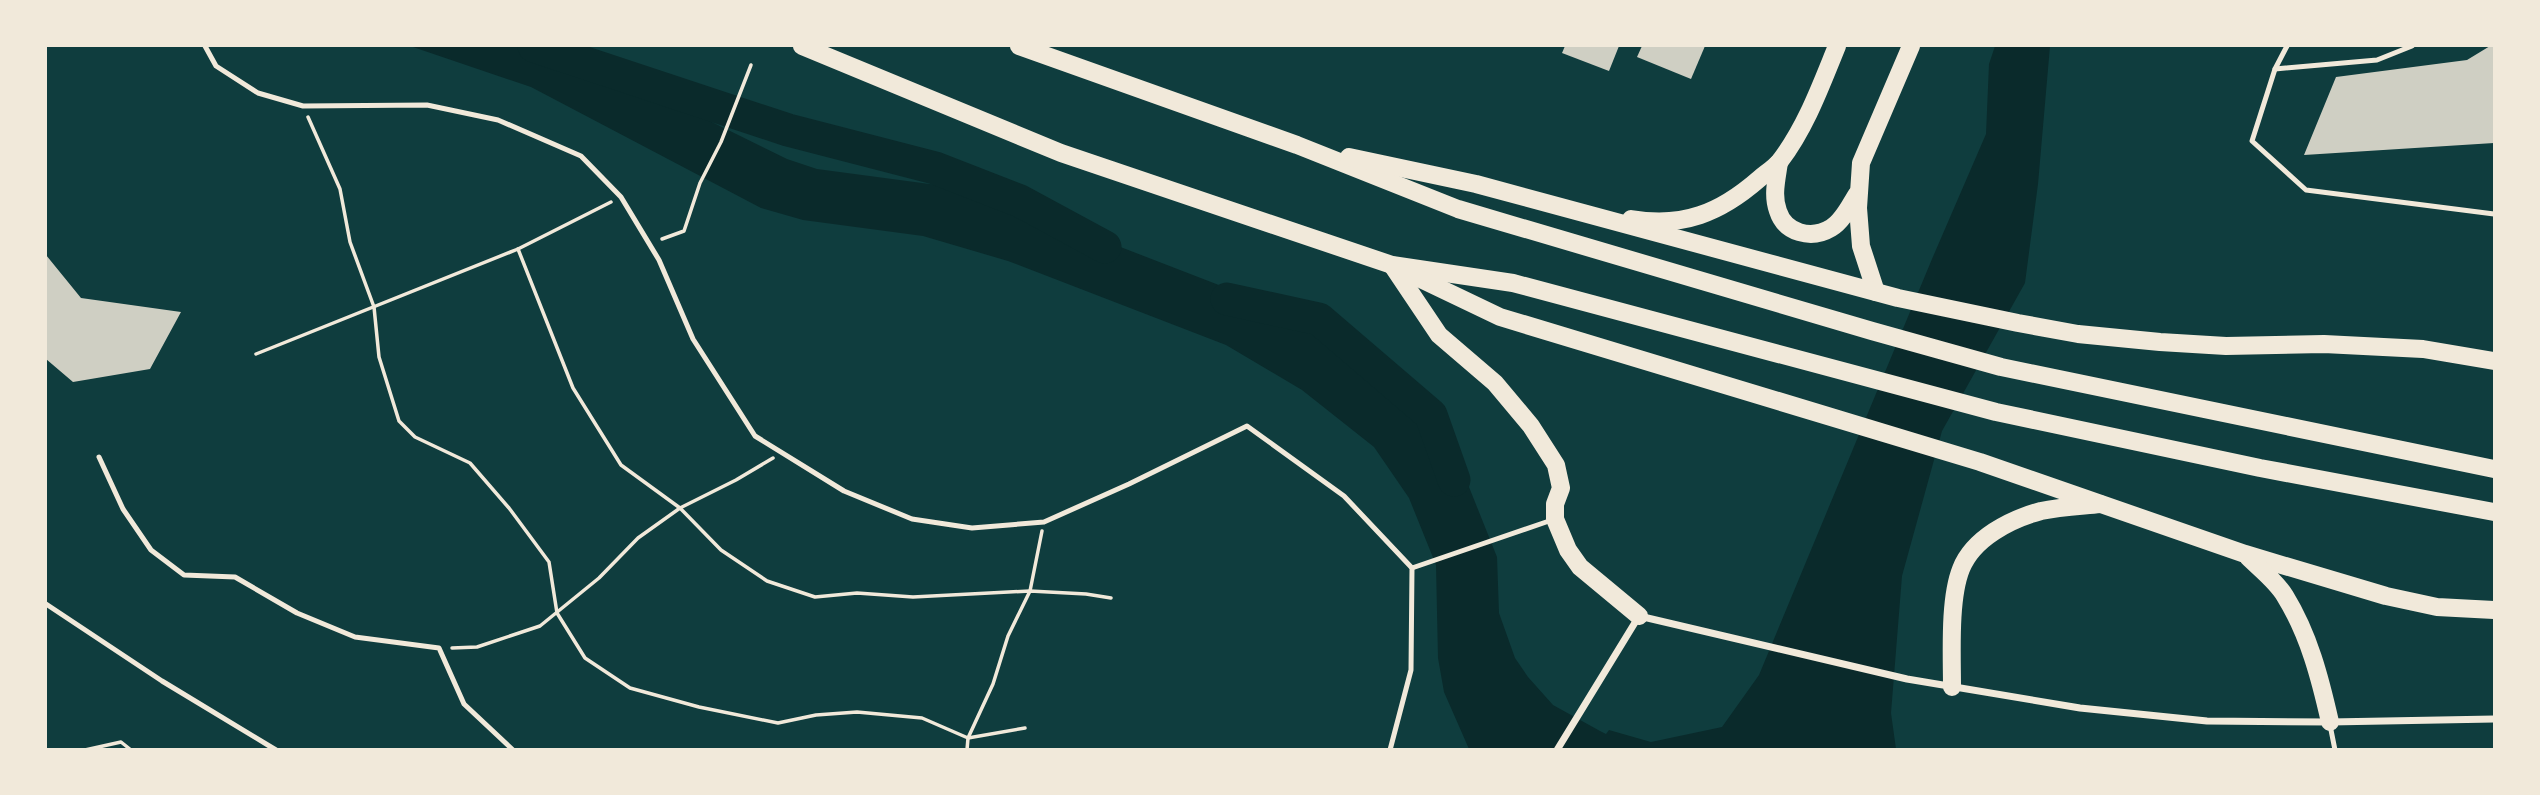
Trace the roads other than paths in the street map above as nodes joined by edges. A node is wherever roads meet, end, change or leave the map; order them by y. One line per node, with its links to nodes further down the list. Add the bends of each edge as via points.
1 (205, 46): 23 (lane, via 216,66 258,93 303,106 427,105 498,120 581,156 621,197 659,260 693,339 755,436 844,491 912,519 972,528 1044,522 1247,426 1344,496)
2 (802, 46): 14 (main road, via 1061,153)
3 (1019, 46): 9 (main road)
4 (1838, 46): 10 (main road, via 1813,106)
5 (1911, 46): 11 (main road, via 1861,163)
6 (2287, 46): 8 (lane)
7 (2413, 46): 8 (lane, via 2377,60)
8 (2275, 69): 13 (lane, via 2252,141 2306,190)
9 (1297, 145): 12 (main road, via 1476,184); 18 (main road, via 1458,209 2001,366)
10 (1779, 162): 11 (main road, via 1777,209 1792,231 1816,233 1832,228 1846,214); 12 (main road, via 1736,199 1688,220 1654,223)
11 (1859, 189): 15 (main road, via 1861,246)
12 (1552, 206): 15 (main road)
13 (2494, 214)
14 (1392, 265): 19 (main road, via 1500,317); 20 (main road, via 1513,283 1996,412); 21 (main road, via 1439,335 1495,383 1531,426 1556,465 1561,488)
15 (1876, 292): 16 (main road, via 2078,334 2226,346 2410,348)
16 (2494, 361)
17 (99, 457): 31 (lane, via 123,509 151,550 184,575 235,577 297,613 355,637 439,648 464,704)
18 (2494, 469)
19 (2104, 503): 22 (main road); 27 (main road, via 2042,511 2005,525 1975,546 1961,569 1955,602)
20 (2494, 512)
21 (1555, 519): 23 (lane); 26 (main road, via 1580,567)
22 (2245, 554): 25 (main road, via 2386,596 2437,607); 29 (main road, via 2284,594 2303,631 2318,667)
23 (1412, 568): 32 (lane, via 1411,670)
24 (46, 604): 30 (lane)
25 (2494, 610)
26 (1639, 616): 27 (street); 33 (street)
27 (1952, 687): 29 (street, via 2080,708 2207,721)
28 (2494, 719): 29 (street)
29 (2330, 722): 34 (lane)
30 (276, 750)
31 (513, 750)
32 (1390, 750)
33 (1557, 750)
34 (2334, 750)

